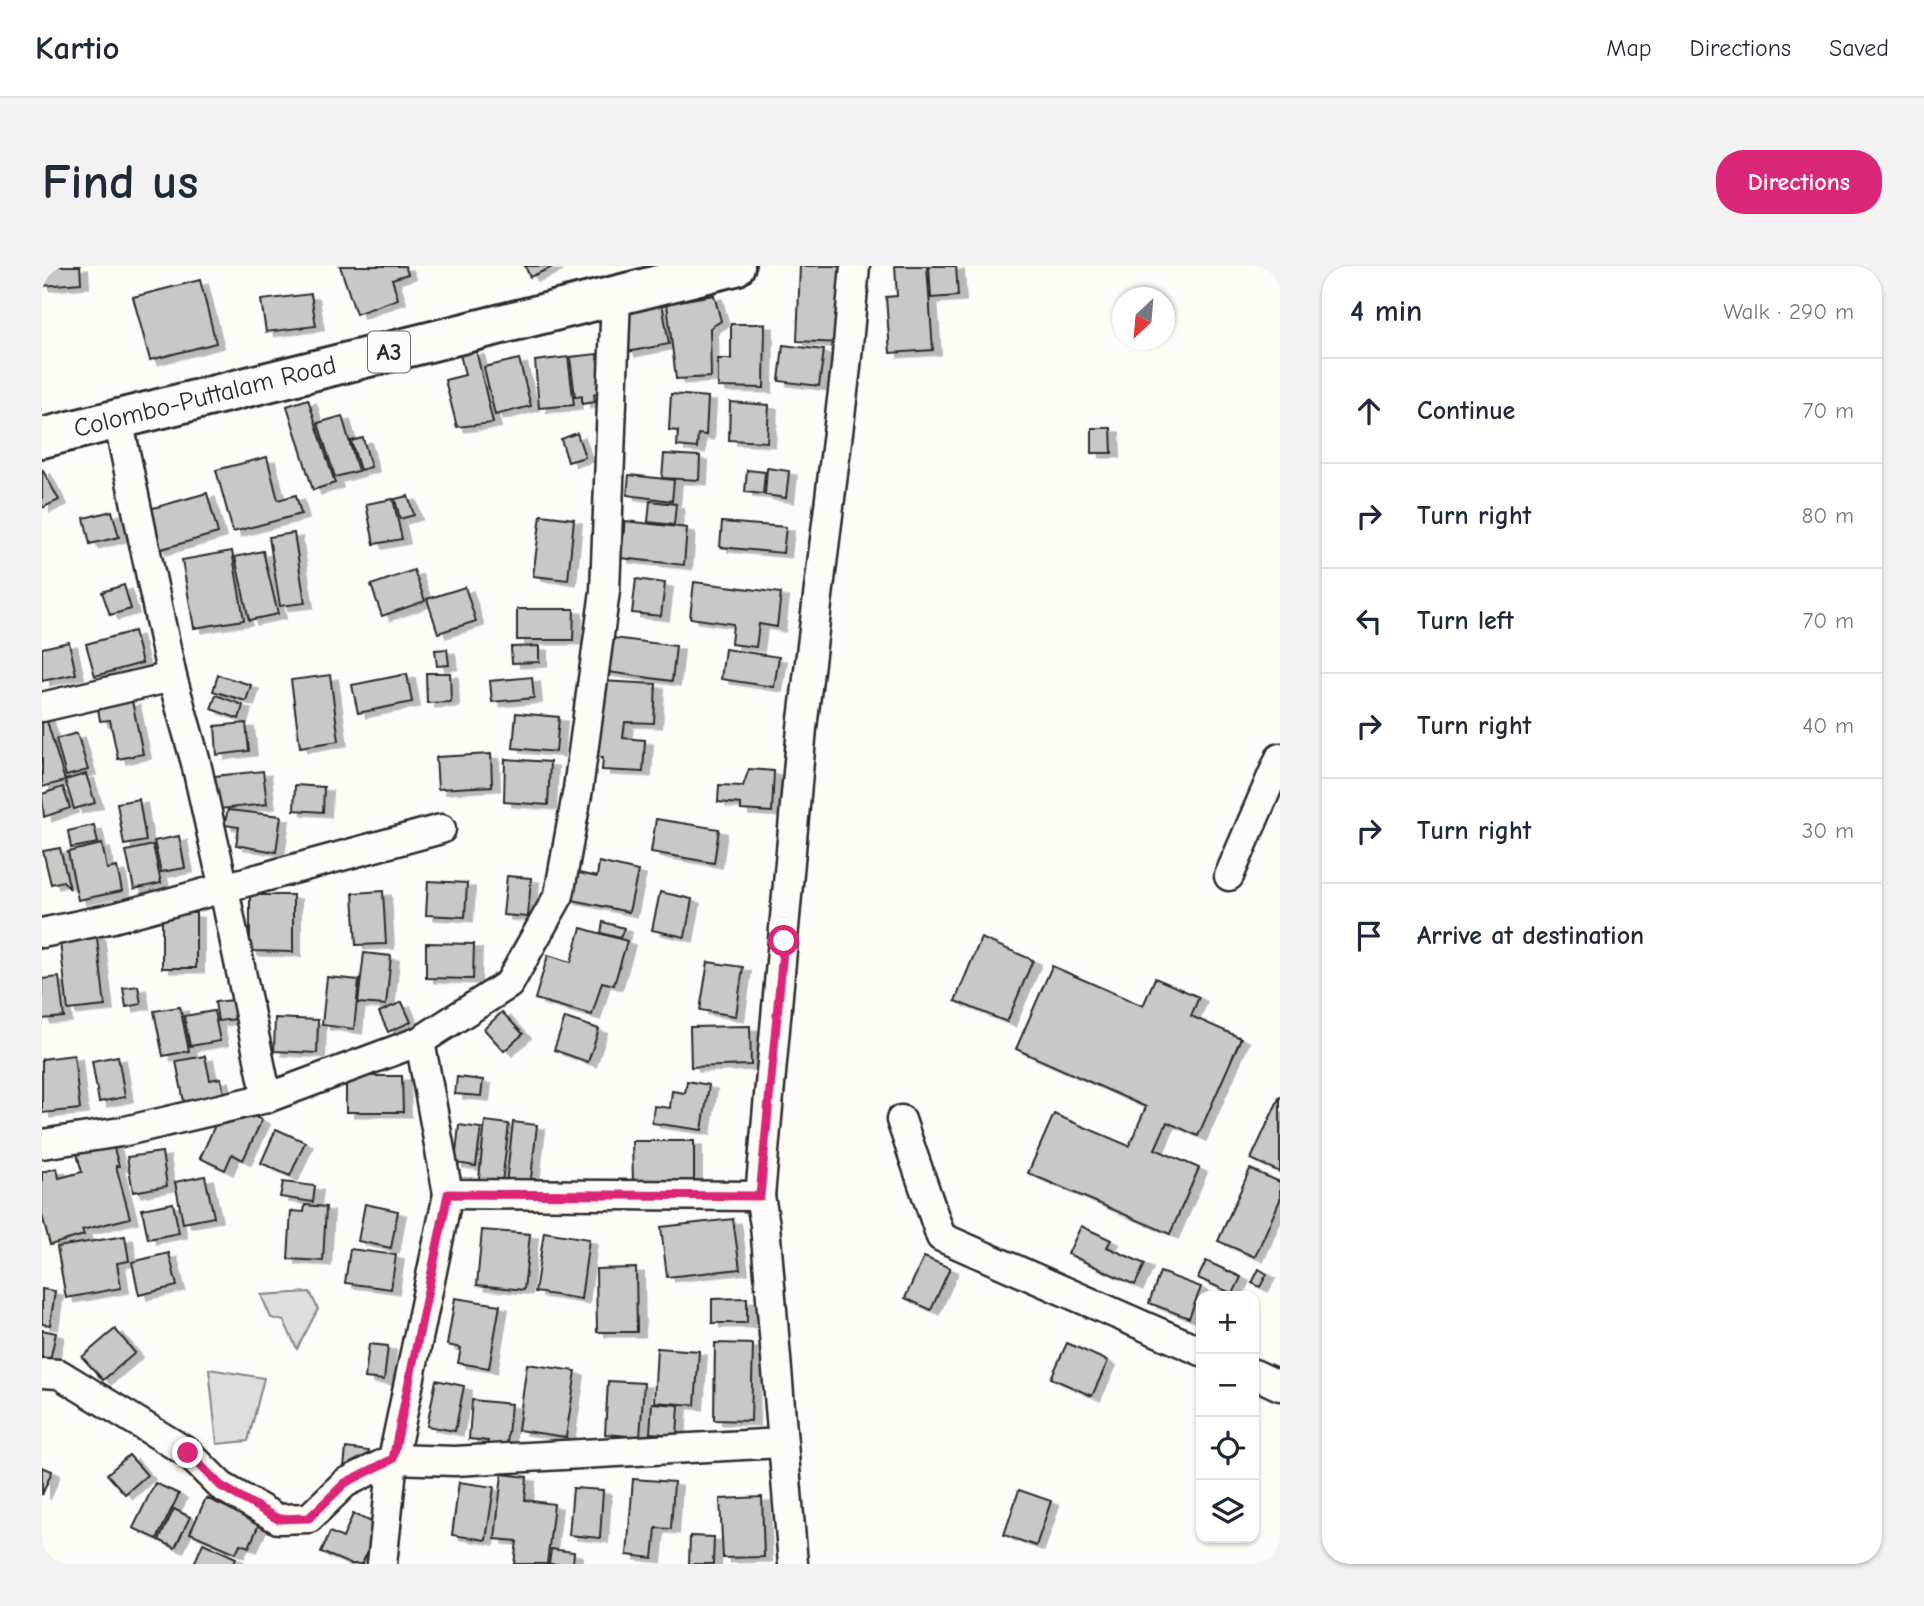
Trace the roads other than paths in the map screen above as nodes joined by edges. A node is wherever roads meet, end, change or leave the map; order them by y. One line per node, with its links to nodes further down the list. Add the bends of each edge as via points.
1 (735, 266): 3 (highway, Colombo-Puttalam Road / A3)
2 (855, 266): 18 (street, via 802,728)
3 (616, 295): 4 (highway, Colombo-Puttalam Road / A3); 13 (street, via 605,591 559,895 509,984)
4 (118, 419): 5 (highway, Colombo-Puttalam Road / A3); 6 (street)
5 (42, 438)
6 (172, 677): 7 (street); 11 (street)
7 (42, 707)
8 (1280, 758): 10 (street)
9 (441, 829): 11 (street)
10 (1229, 876)
11 (225, 888): 12 (street); 14 (street)
12 (42, 933)
13 (420, 1041): 14 (street); 17 (street)
14 (267, 1098): 16 (street, via 121,1132)
15 (901, 1120): 19 (street, via 941,1237)
16 (42, 1144)
17 (448, 1194): 18 (street); 24 (street)
18 (760, 1196): 23 (street)
19 (1196, 1349)
20 (42, 1373): 24 (street, via 59,1374 188,1453 221,1486 278,1519 309,1518 345,1483)
21 (1259, 1376): 22 (street)
22 (1280, 1386)
23 (782, 1443): 24 (street, via 455,1461); 26 (street)
24 (393, 1459): 25 (street)
25 (382, 1564)
26 (793, 1564)

